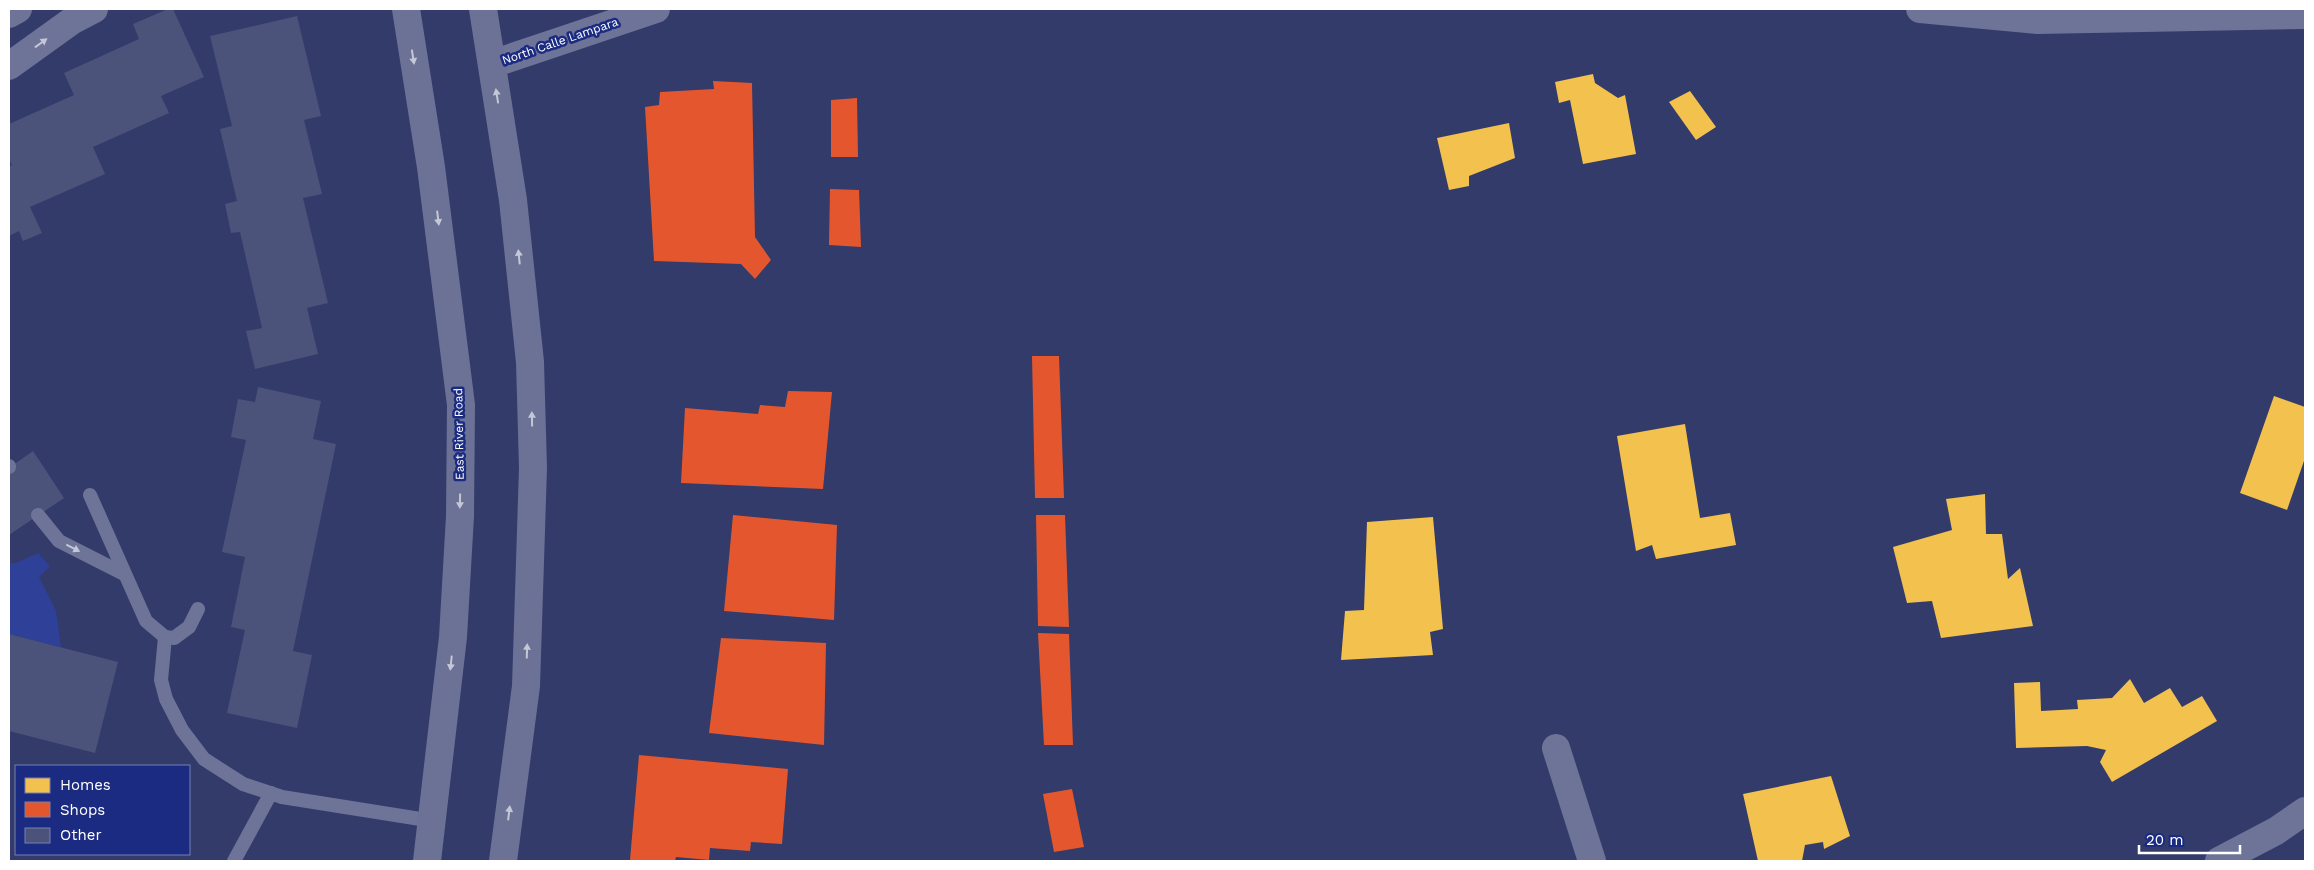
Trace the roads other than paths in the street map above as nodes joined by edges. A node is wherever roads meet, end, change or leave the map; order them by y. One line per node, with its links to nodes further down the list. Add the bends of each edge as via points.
1 (18, 9): 7 (street)
2 (94, 9): 10 (street, one-way to 2, via 73,20)
3 (406, 9): 19 (main road, East River Road, one-way to 19, via 431,167 461,405 460,516 453,637)
4 (483, 9): 9 (main road)
5 (1920, 9): 8 (street, via 2038,20)
6 (650, 10): 9 (street, North Calle Lampara)
7 (9, 14)
8 (2305, 15)
9 (492, 64): 22 (main road, one-way to 9, via 526,686 533,468 530,362 513,200)
10 (9, 66)
11 (90, 494): 13 (lane)
12 (38, 515): 13 (lane, one-way to 13, via 59,541)
13 (124, 574): 15 (lane, via 146,621)
14 (198, 609): 15 (lane, via 189,627 181,634 174,638)
15 (165, 637): 17 (lane, via 161,680 166,699 182,730 204,759 242,784)
16 (1556, 748): 23 (street)
17 (271, 793): 19 (lane); 20 (lane)
18 (2305, 811): 24 (street)
19 (433, 821): 21 (main road, East River Road)
20 (234, 861)
21 (427, 861)
22 (503, 861)
23 (1592, 861)
24 (2219, 861)

